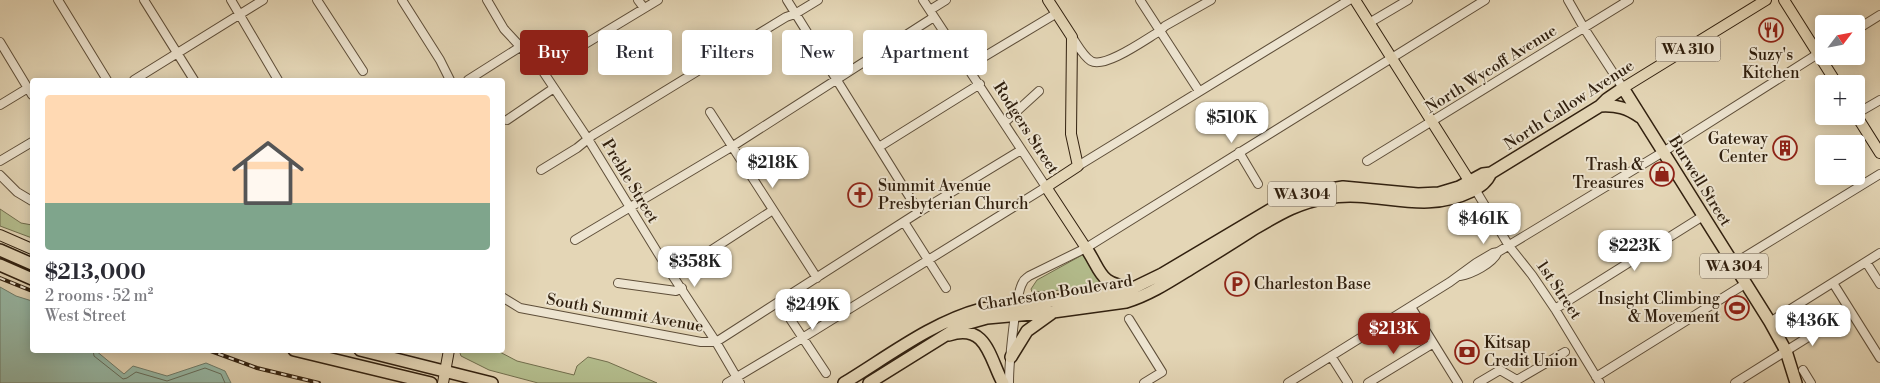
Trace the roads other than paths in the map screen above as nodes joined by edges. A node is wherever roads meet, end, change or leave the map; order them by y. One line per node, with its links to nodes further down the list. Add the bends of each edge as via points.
1 (58, 0): 49 (street)
2 (144, 0): 42 (street)
3 (231, 0): 28 (street)
4 (263, 0): 28 (street)
5 (317, 0): 46 (street)
6 (402, 0): 53 (street)
7 (487, 0): 41 (street, Preble Street, via 504,28)
8 (638, 0): 25 (street)
9 (658, 0): 25 (street)
10 (787, 0): 29 (street)
11 (818, 0): 29 (street)
12 (923, 0): 26 (street, Rodgers Street)
13 (946, 0): 26 (street)
14 (1048, 0): 27 (main road)
15 (1140, 0): 36 (street)
16 (1211, 0): 36 (street)
17 (1349, 0): 61 (street)
18 (1355, 0): 32 (main road, 1st Street)
19 (1408, 0): 32 (street)
20 (1485, 0): 45 (street)
21 (1568, 0): 34 (street, Burwell Street)
22 (1629, 0): 34 (street, North Wycoff Avenue)
23 (1766, 0): 58 (main road, North Callow Avenue / WA 310)
24 (1784, 0): 40 (main road)
25 (644, 8): 39 (street)
26 (930, 10): 31 (street, Rodgers Street)
27 (1056, 13): 37 (main road); 43 (street)
28 (239, 14): 42 (street); 52 (street)
29 (795, 14): 55 (street); 72 (street, via 786,16)
30 (1880, 15): 33 (street)
31 (934, 17): 35 (street, Rodgers Street); 55 (street)
32 (1369, 23): 45 (main road, 1st Street)
33 (1865, 24)
34 (1584, 28): 58 (street, Burwell Street); 69 (street, North Wycoff Avenue)
35 (943, 30)
36 (1160, 31): 37 (street, via 1108,62 1093,63 1087,59); 61 (street)
37 (1072, 37): 82 (main road, via 1071,134)
38 (0, 42): 60 (street)
39 (588, 42)
40 (1815, 44)
41 (520, 46): 54 (street)
42 (177, 53): 50 (street); 51 (street)
43 (987, 55)
44 (1815, 56): 78 (street)
45 (1391, 59): 69 (main road, 1st Street); 77 (street)
46 (363, 71)
47 (545, 75): 57 (street, Preble Street)
48 (973, 75): 56 (street, Rodgers Street)
49 (106, 78)
50 (137, 78)
51 (193, 78)
52 (277, 78)
53 (449, 78)
54 (471, 78)
55 (836, 80): 74 (street); 75 (street)
56 (980, 84): 70 (street, Rodgers Street); 75 (street)
57 (554, 88): 68 (street); 72 (street, Preble Street)
58 (1623, 88): 64 (highway, North Callow Avenue / WA 304); 67 (highway, Burwell Street / WA 304)
59 (1039, 91): 70 (street)
60 (30, 92): 63 (street)
61 (1199, 92): 82 (street)
62 (1880, 100): 65 (street)
63 (0, 105)
64 (1600, 106): 67 (highway, WA 304, via 1622,107); 87 (highway, North Callow Avenue / WA 304, via 1491,174 1488,181)
65 (1865, 109)
66 (710, 112): 74 (street)
67 (1643, 119): 78 (highway, Burwell Street / WA 304)
68 (507, 120)
69 (1431, 122): 81 (street, North Wycoff Avenue); 87 (main road, 1st Street)
70 (1004, 123): 76 (street, Rodgers Street)
71 (1862, 125): 79 (main road)
72 (588, 139): 83 (street); 90 (street, Preble Street)
73 (30, 143): 80 (street)
74 (733, 146): 90 (street); 91 (street)
75 (879, 147): 92 (street)
76 (1021, 150): 88 (street, Rodgers Street); 92 (street, South Summit Avenue)
77 (1239, 152): 86 (street); 99 (street)
78 (1663, 152): 93 (highway, Burwell Street / WA 304); 97 (street)
79 (1880, 153)
80 (0, 161)
81 (1367, 161)
82 (1078, 166): 88 (main road)
83 (541, 170)
84 (1880, 174): 105 (street)
85 (0, 175): 89 (street)
86 (1258, 184)
87 (1473, 186): 97 (street, 1st Street); 114 (highway, Charleston Boulevard / WA 304, via 1429,194 1343,187 1305,193 1278,205); 122 (highway, Charleston Boulevard / WA 304, via 1456,198 1429,203 1343,196 1308,201 1282,212 1147,294 1126,302)
88 (1046, 187): 99 (main road, Rodgers Street); 102 (street)
89 (30, 200)
90 (630, 207): 96 (street); 107 (street, Preble Street)
91 (773, 210): 107 (street); 109 (street)
92 (919, 212): 94 (street, South Summit Avenue)
93 (1703, 216): 105 (highway, Burwell Street / WA 304); 120 (street)
94 (904, 222): 102 (street); 109 (street, South Summit Avenue)
95 (0, 235): 98 (main road)
96 (575, 240)
97 (1509, 246): 119 (street, via 1464,270 1460,276); 120 (street, 1st Street)
98 (30, 248)
99 (1086, 248): 114 (highway, via 1105,279 1117,286); 121 (street, via 1028,276 1020,290)
100 (0, 250): 104 (highway)
101 (1880, 254): 103 (street)
102 (928, 259): 116 (street); 126 (street)
103 (1866, 262): 110 (street); 113 (street)
104 (30, 263)
105 (1733, 264): 112 (highway, Burwell Street / WA 304)
106 (0, 265): 108 (highway)
107 (673, 275): 115 (street, Preble Street)
108 (30, 278)
109 (817, 278): 118 (street, South Summit Avenue)
110 (1833, 282): 124 (street); 137 (street)
111 (618, 283): 115 (street, via 676,291)
112 (1745, 284): 124 (highway, Burwell Street / WA 304); 142 (street)
113 (1880, 284)
114 (1136, 287): 121 (highway, Charleston Boulevard / WA 304, via 1115,294)
115 (682, 288): 128 (street, Preble Street)
116 (946, 288)
117 (505, 299): 128 (street, South Summit Avenue, via 520,308 701,342)
118 (779, 302): 126 (street); 128 (street, South Summit Avenue)
119 (1411, 307): 129 (street); 135 (street)
120 (1555, 308): 142 (street, 1st Street)
121 (1016, 310): 122 (highway, Charleston Boulevard / WA 304); 127 (highway, Charleston Boulevard / WA 304, via 962,325); 136 (street); 148 (highway, Charleston Boulevard / WA 304, via 981,309 949,320)
122 (1053, 312): 136 (highway, via 1027,331)
123 (1129, 319): 152 (street, via 1162,372)
124 (1770, 322): 130 (highway, Burwell Street / WA 304)
125 (1829, 324): 130 (street)
126 (804, 337): 140 (street); 141 (street)
127 (942, 337): 149 (highway, Charleston Boulevard / WA 304); 150 (highway, via 961,333 981,339)
128 (716, 342): 141 (street, Preble Street)
129 (1432, 344): 155 (street); 156 (street)
130 (1786, 351): 158 (street); 159 (highway, Burwell Street / WA 304)
131 (1565, 352): 143 (street)
132 (306, 353): 144 (highway)
133 (373, 353): 138 (highway)
134 (448, 353): 138 (main road)
135 (1331, 356): 153 (street); 154 (street)
136 (1011, 357): 151 (street)
137 (1880, 358)
138 (445, 370): 145 (main road); 146 (highway)
139 (1803, 370): 160 (street)
140 (826, 373)
141 (738, 380): 147 (street)
142 (1598, 380)
143 (1518, 382): 157 (street, via 1500,370)
144 (431, 383)
145 (443, 383)
146 (492, 383)
147 (727, 383)
148 (844, 383)
149 (869, 383)
150 (1003, 383)
151 (1009, 383)
152 (1144, 383)
153 (1288, 383)
154 (1348, 383)
155 (1368, 383)
156 (1458, 383)
157 (1478, 383)
158 (1735, 383)
159 (1796, 383)
160 (1811, 383)

